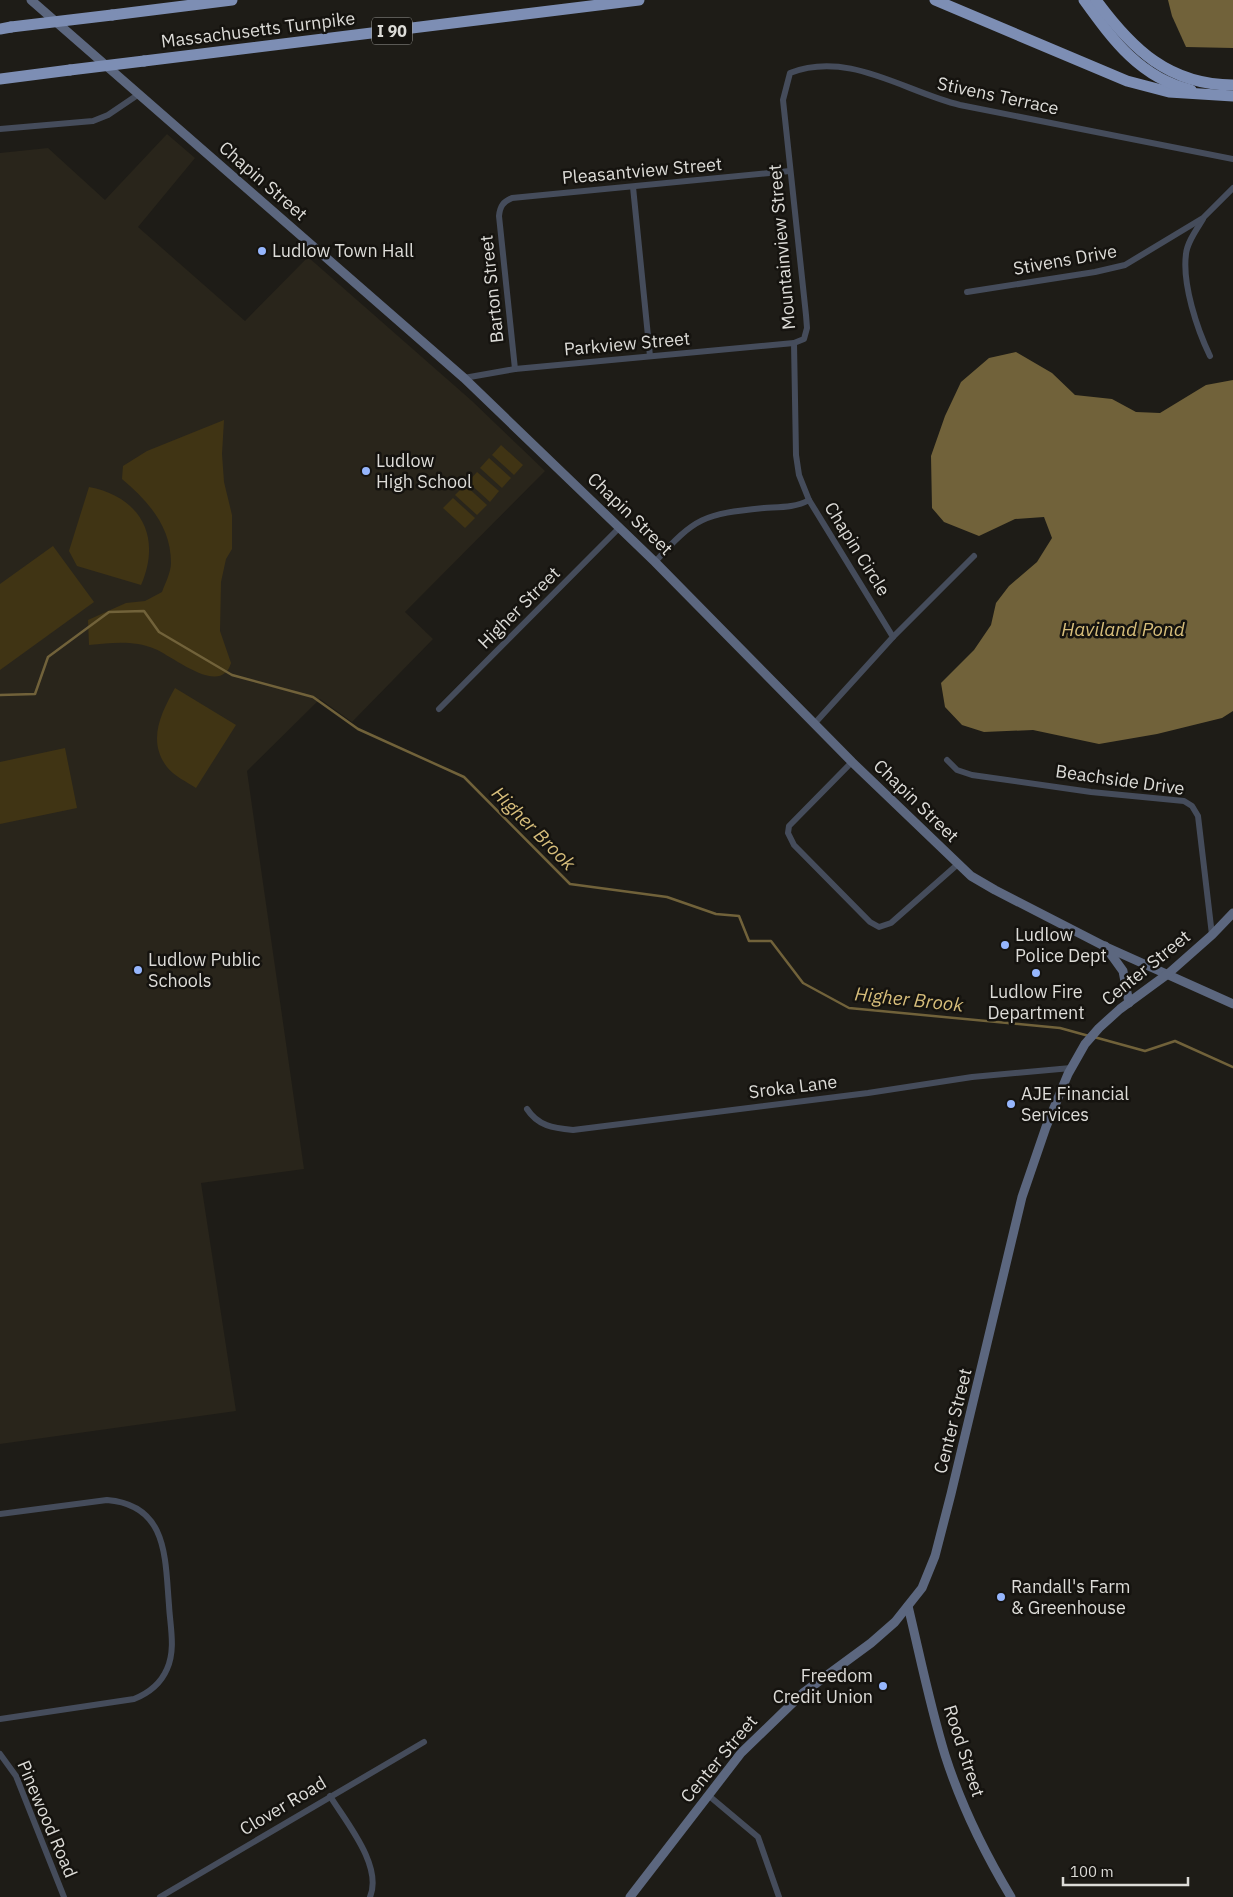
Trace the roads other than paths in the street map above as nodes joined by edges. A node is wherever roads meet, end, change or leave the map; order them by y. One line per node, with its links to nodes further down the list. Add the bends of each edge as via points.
1 (31, 0): 10 (main road, Chapin Street)
2 (232, 0): 7 (highway, Massachusetts Turnpike, bridge)
3 (639, 0): 8 (highway, Massachusetts Turnpike / I 90, bridge)
4 (935, 0): 11 (highway, via 1127,81 1169,92)
5 (1084, 0): 11 (highway, via 1115,43 1152,74 1185,88)
6 (1096, 0): 9 (highway, via 1138,50 1164,68 1184,78)
7 (6, 28)
8 (0, 78)
9 (1233, 85)
10 (139, 94): 13 (street, via 93,121); 25 (main road, Chapin Street)
11 (1233, 95)
12 (783, 102): 14 (street, Stivens Terrace, via 790,72 815,66 854,68 931,97 968,107); 15 (street, Mountainview Street)
13 (0, 129)
14 (1233, 159)
15 (790, 171): 16 (street, Pleasantview Street); 21 (street, Mountainview Street, via 808,328 804,339)
16 (633, 187): 18 (street, Pleasantview Street, via 512,198); 22 (street)
17 (1233, 188): 19 (street, Stivens Drive)
18 (500, 206): 24 (street, Barton Street)
19 (1203, 218): 20 (street, Stivens Drive, via 1125,265); 23 (street, via 1186,252 1185,268 1195,315)
20 (967, 292)
21 (794, 343): 22 (street, Parkview Street); 26 (street, Mountainview Street, via 796,455 799,475)
22 (650, 356): 24 (street, Parkview Street)
23 (1210, 356)
24 (515, 369): 25 (street, Parkview Street)
25 (464, 378): 27 (main road, Chapin Street)
26 (809, 500): 29 (street, Chapin Circle, via 792,506 715,514 700,520 678,536); 30 (street, Chapin Circle)
27 (620, 527): 29 (main road, Chapin Street); 31 (street, Higher Street)
28 (974, 556): 30 (street)
29 (655, 562): 32 (main road, Chapin Street)
30 (893, 637): 32 (street)
31 (439, 709)
32 (815, 723): 34 (main road, Chapin Street)
33 (947, 760): 37 (street, Beachside Drive, via 957,770 972,775 1190,804 1198,816)
34 (852, 762): 35 (main road, Chapin Street); 35 (street, via 789,826 788,833 792,842 868,921 879,927 889,924)
35 (958, 864): 38 (main road, Chapin Street, via 984,884)
36 (1233, 913): 37 (main road, Center Street)
37 (1212, 935): 39 (main road, Center Street)
38 (1104, 946): 39 (main road, Chapin Street); 40 (main road, via 1123,971)
39 (1169, 973): 40 (main road, Center Street); 41 (main road, Chapin Street)
40 (1129, 1002): 42 (main road, Center Street, via 1094,1032)
41 (1233, 1004)
42 (1071, 1068): 43 (street, Sroka Lane, via 977,1076 573,1130 544,1125); 45 (main road, Center Street, via 1046,1126 1022,1197 935,1556 924,1584)
43 (526, 1109)
44 (0, 1514): 46 (street, via 107,1500 122,1502 143,1513 153,1524 163,1545 172,1648 167,1669 159,1681 149,1692 134,1699)
45 (908, 1606): 49 (main road, Center Street, via 900,1618 871,1644 834,1668 775,1718 741,1753); 58 (main road, Rood Street, via 950,1769 975,1831)
46 (0, 1720)
47 (424, 1742): 50 (street, Clover Road)
48 (0, 1754): 52 (street, Pinewood Road, via 16,1776)
49 (708, 1795): 56 (main road, Center Street); 57 (street, via 758,1837)
50 (330, 1796): 51 (street, Clover Road); 55 (street, via 371,1865 374,1881)
51 (175, 1888): 53 (street, Clover Road); 54 (street)
52 (64, 1897)
53 (160, 1897)
54 (176, 1897)
55 (370, 1897)
56 (630, 1897)
57 (780, 1897)
58 (1011, 1897)

